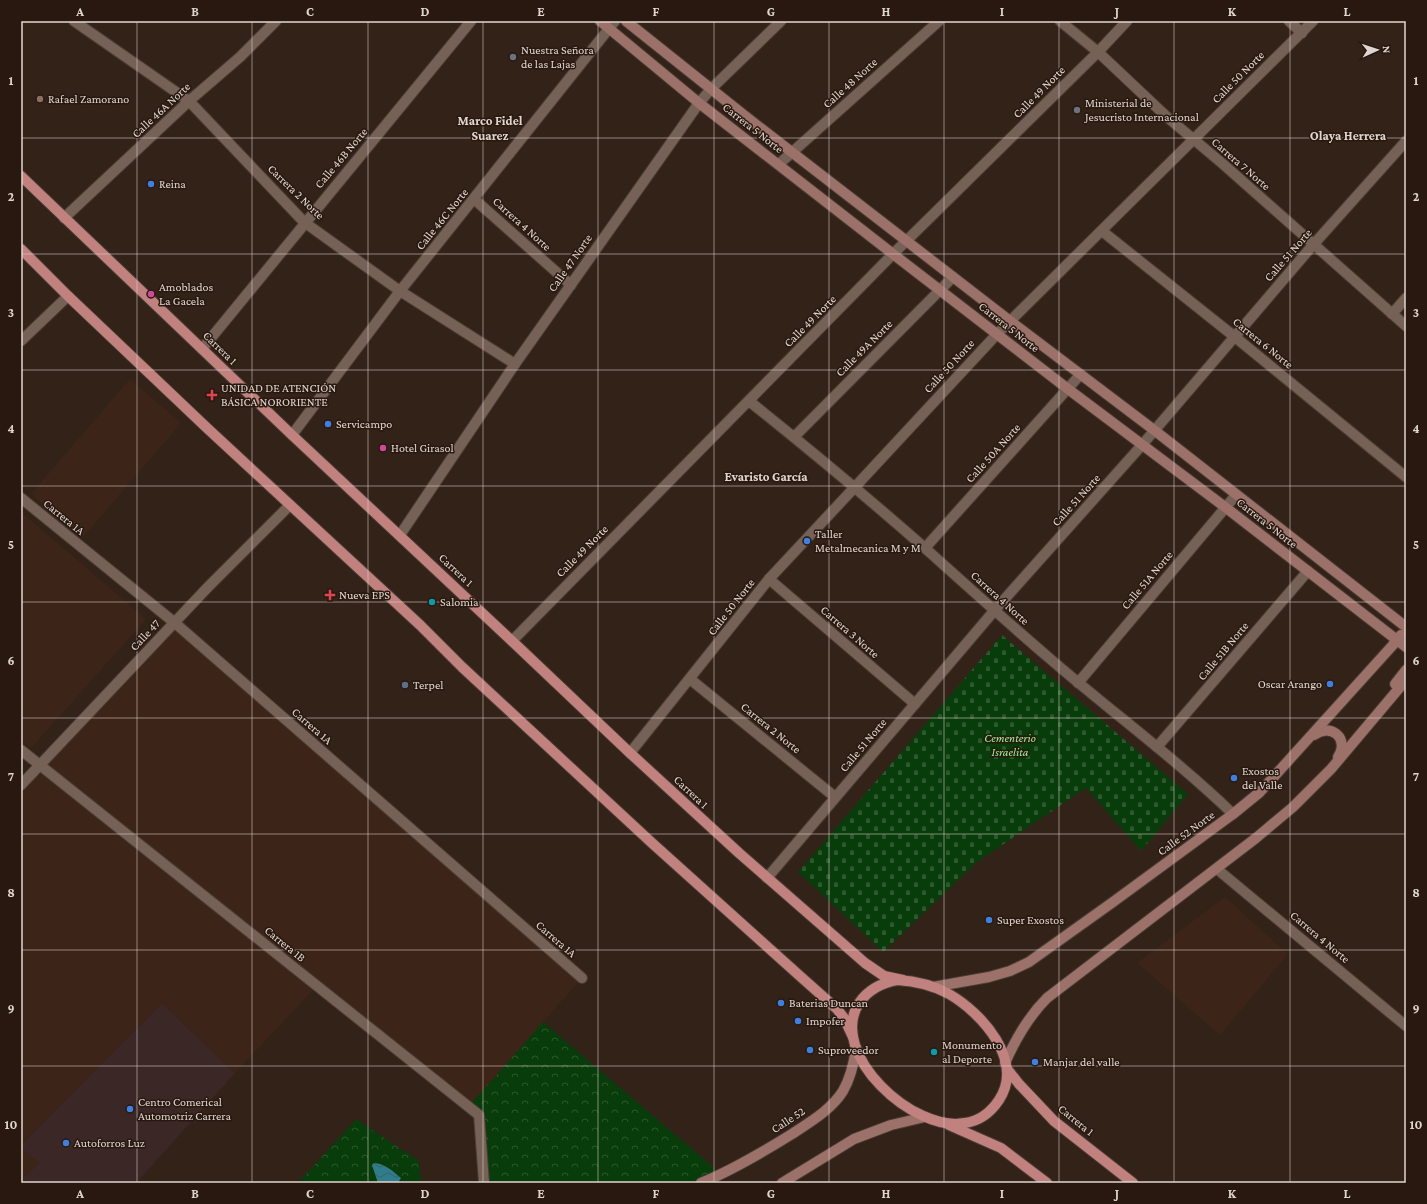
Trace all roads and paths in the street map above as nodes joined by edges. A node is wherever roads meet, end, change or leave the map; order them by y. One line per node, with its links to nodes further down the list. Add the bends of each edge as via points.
1 (74, 21): 16 (street, Carrera 2 Norte)
2 (276, 21): 16 (street, Calle 46A Norte, via 240,57)
3 (471, 21): 25 (street, Calle 46B Norte)
4 (600, 21): 12 (street, Carrera 5 Norte)
5 (626, 21): 15 (street, Carrera 5 Norte)
6 (781, 21): 15 (street, Calle 47 Norte)
7 (939, 21): 20 (street, Calle 48 Norte)
8 (1060, 21): 14 (street, Carrera 7 Norte)
9 (1127, 21): 14 (street, Calle 49 Norte)
10 (1289, 21): 13 (street)
11 (1313, 21): 13 (street, Calle 50 Norte)
12 (612, 25): 17 (street, Carrera 5 Norte); 23 (street, Calle 46C Norte)
13 (1302, 33): 18 (street, Calle 50 Norte)
14 (1098, 52): 18 (street, Carrera 7 Norte); 27 (street, Calle 49 Norte)
15 (711, 89): 17 (street, Calle 47 Norte); 20 (street, Carrera 5 Norte)
16 (189, 101): 24 (street, Calle 46A Norte); 25 (street, Carrera 2 Norte)
17 (699, 103): 21 (street, Carrera 5 Norte); 32 (street, Calle 47 Norte)
18 (1194, 140): 26 (street, Calle 50 Norte); 28 (street, Carrera 7 Norte)
19 (1406, 141): 28 (street, Calle 51 Norte)
20 (792, 152): 21 (street, Calle 48 Norte); 27 (street, Carrera 5 Norte)
21 (779, 164): 30 (street, Carrera 5 Norte)
22 (21, 176): 24 (main road, Carrera 1)
23 (474, 199): 32 (street, Carrera 4 Norte); 34 (street, Calle 46C Norte)
24 (64, 218): 43 (main road, Carrera 1)
25 (304, 222): 34 (street, Carrera 2 Norte); 43 (street, Calle 46B Norte)
26 (1102, 231): 38 (street, Calle 50 Norte); 41 (street, Carrera 6 Norte)
27 (907, 242): 30 (street, Calle 49 Norte); 31 (street, Carrera 5 Norte)
28 (1314, 245): 37 (street, Carrera 7 Norte); 41 (street, Calle 51 Norte)
29 (21, 249): 35 (main road)
30 (893, 254): 33 (street, Carrera 5 Norte); 47 (street, Calle 49 Norte)
31 (953, 278): 33 (street, Calle 49A Norte); 38 (street, Carrera 5 Norte)
32 (571, 285): 44 (street, Calle 47 Norte)
33 (941, 290): 40 (street, Carrera 5 Norte); 50 (street, Calle 49A Norte)
34 (400, 291): 44 (street, Carrera 2 Norte); 49 (street, Calle 46C Norte)
35 (68, 296): 42 (street); 56 (main road)
36 (1406, 298): 37 (street)
37 (1392, 314): 39 (street, Carrera 7 Norte)
38 (1010, 321): 40 (street, Calle 50 Norte); 45 (street, Carrera 5 Norte)
39 (1406, 326)
40 (997, 334): 46 (street, Carrera 5 Norte); 53 (street, Calle 50 Norte)
41 (1235, 337): 48 (street, Calle 51 Norte); 52 (street, Carrera 6 Norte)
42 (21, 341)
43 (202, 349): 49 (main road, Carrera 1)
44 (515, 364): 58 (street, Calle 47 Norte)
45 (1080, 375): 46 (street, Calle 50A Norte); 48 (street, Carrera 5 Norte)
46 (1068, 389): 51 (street, Carrera 5 Norte); 59 (street, Calle 50A Norte)
47 (749, 401): 50 (street, Carrera 4 Norte); 66 (street, Calle 49 Norte)
48 (1154, 430): 51 (street, Calle 51 Norte); 54 (street, Carrera 5 Norte)
49 (292, 435): 58 (main road, Carrera 1)
50 (794, 437): 53 (street, Carrera 4 Norte)
51 (1142, 445): 57 (street, Carrera 5 Norte); 62 (street, Calle 51 Norte)
52 (1406, 477)
53 (854, 488): 59 (street, Carrera 4 Norte); 61 (street, Calle 50 Norte)
54 (1236, 495): 57 (street, Calle 51A Norte); 64 (street, Carrera 5 Norte)
55 (21, 498): 63 (street, Carrera 1A)
56 (290, 505): 63 (street, Calle 47); 89 (main road, via 652,843 838,1009)
57 (1225, 507): 60 (street, Carrera 5 Norte); 71 (street, Calle 51A Norte)
58 (400, 535): 66 (main road, Carrera 1)
59 (925, 548): 62 (street, Carrera 4 Norte)
60 (1308, 571): 65 (street, Carrera 5 Norte); 75 (street, Calle 51B Norte)
61 (769, 579): 69 (street, Calle 50 Norte); 73 (street, Carrera 3 Norte)
62 (994, 611): 71 (street, Carrera 4 Norte); 73 (street, Calle 51 Norte)
63 (175, 623): 78 (street, Calle 47); 85 (street, Carrera 1A)
64 (1406, 628): 65 (street, Calle 52 Norte)
65 (1396, 640): 67 (street, Carrera 5 Norte); 74 (street, Calle 52 Norte)
66 (512, 641): 77 (main road, Carrera 1)
67 (1406, 647)
68 (1406, 670): 72 (street, via 1396,683)
69 (690, 679): 77 (street, Calle 50 Norte); 81 (street, Carrera 2 Norte)
70 (1406, 680): 72 (street)
71 (1078, 683): 75 (street, Carrera 4 Norte)
72 (1394, 694): 79 (street)
73 (915, 704): 81 (street, Calle 51 Norte)
74 (1309, 739): 79 (street, via 1323,730 1332,731 1339,737 1342,750); 82 (street, Calle 52 Norte, via 1260,792)
75 (1157, 747): 82 (street, Carrera 4 Norte)
76 (21, 750): 78 (street, Carrera 1B)
77 (630, 753): 84 (main road, Carrera 1)
78 (40, 766): 80 (street, Calle 47); 94 (street, Carrera 1B, via 479,1115)
79 (1331, 769): 83 (street, via 1293,807)
80 (21, 785)
81 (835, 797): 84 (street, Calle 51 Norte)
82 (1233, 814): 87 (street, Calle 52 Norte, via 1029,962 989,978)
83 (1217, 869): 88 (street, Carrera 4 Norte); 91 (street, via 1047,998 1026,1022 1012,1047)
84 (767, 878): 86 (main road, Carrera 1, via 869,966 884,976)
85 (582, 978)
86 (903, 980): 87 (main road, Carrera 1); 89 (main road, via 884,983 866,994 857,1006 852,1025)
87 (933, 987): 91 (main road, Carrera 1, via 948,993 982,1020 996,1040)
88 (1406, 1026)
89 (853, 1037): 90 (main road)
90 (856, 1048): 92 (main road, via 880,1086 905,1107); 95 (street, Calle 52, via 854,1066 848,1081 833,1104 766,1150)
91 (1007, 1066): 93 (main road, via 1002,1097 990,1111 974,1121); 98 (main road, Carrera 1, via 1028,1094 1054,1121)
92 (925, 1117): 93 (main road); 96 (street, via 891,1125 854,1139)
93 (946, 1124): 97 (main road, via 1001,1148)
94 (484, 1183)
95 (701, 1183)
96 (782, 1183)
97 (1047, 1183)
98 (1133, 1183)

